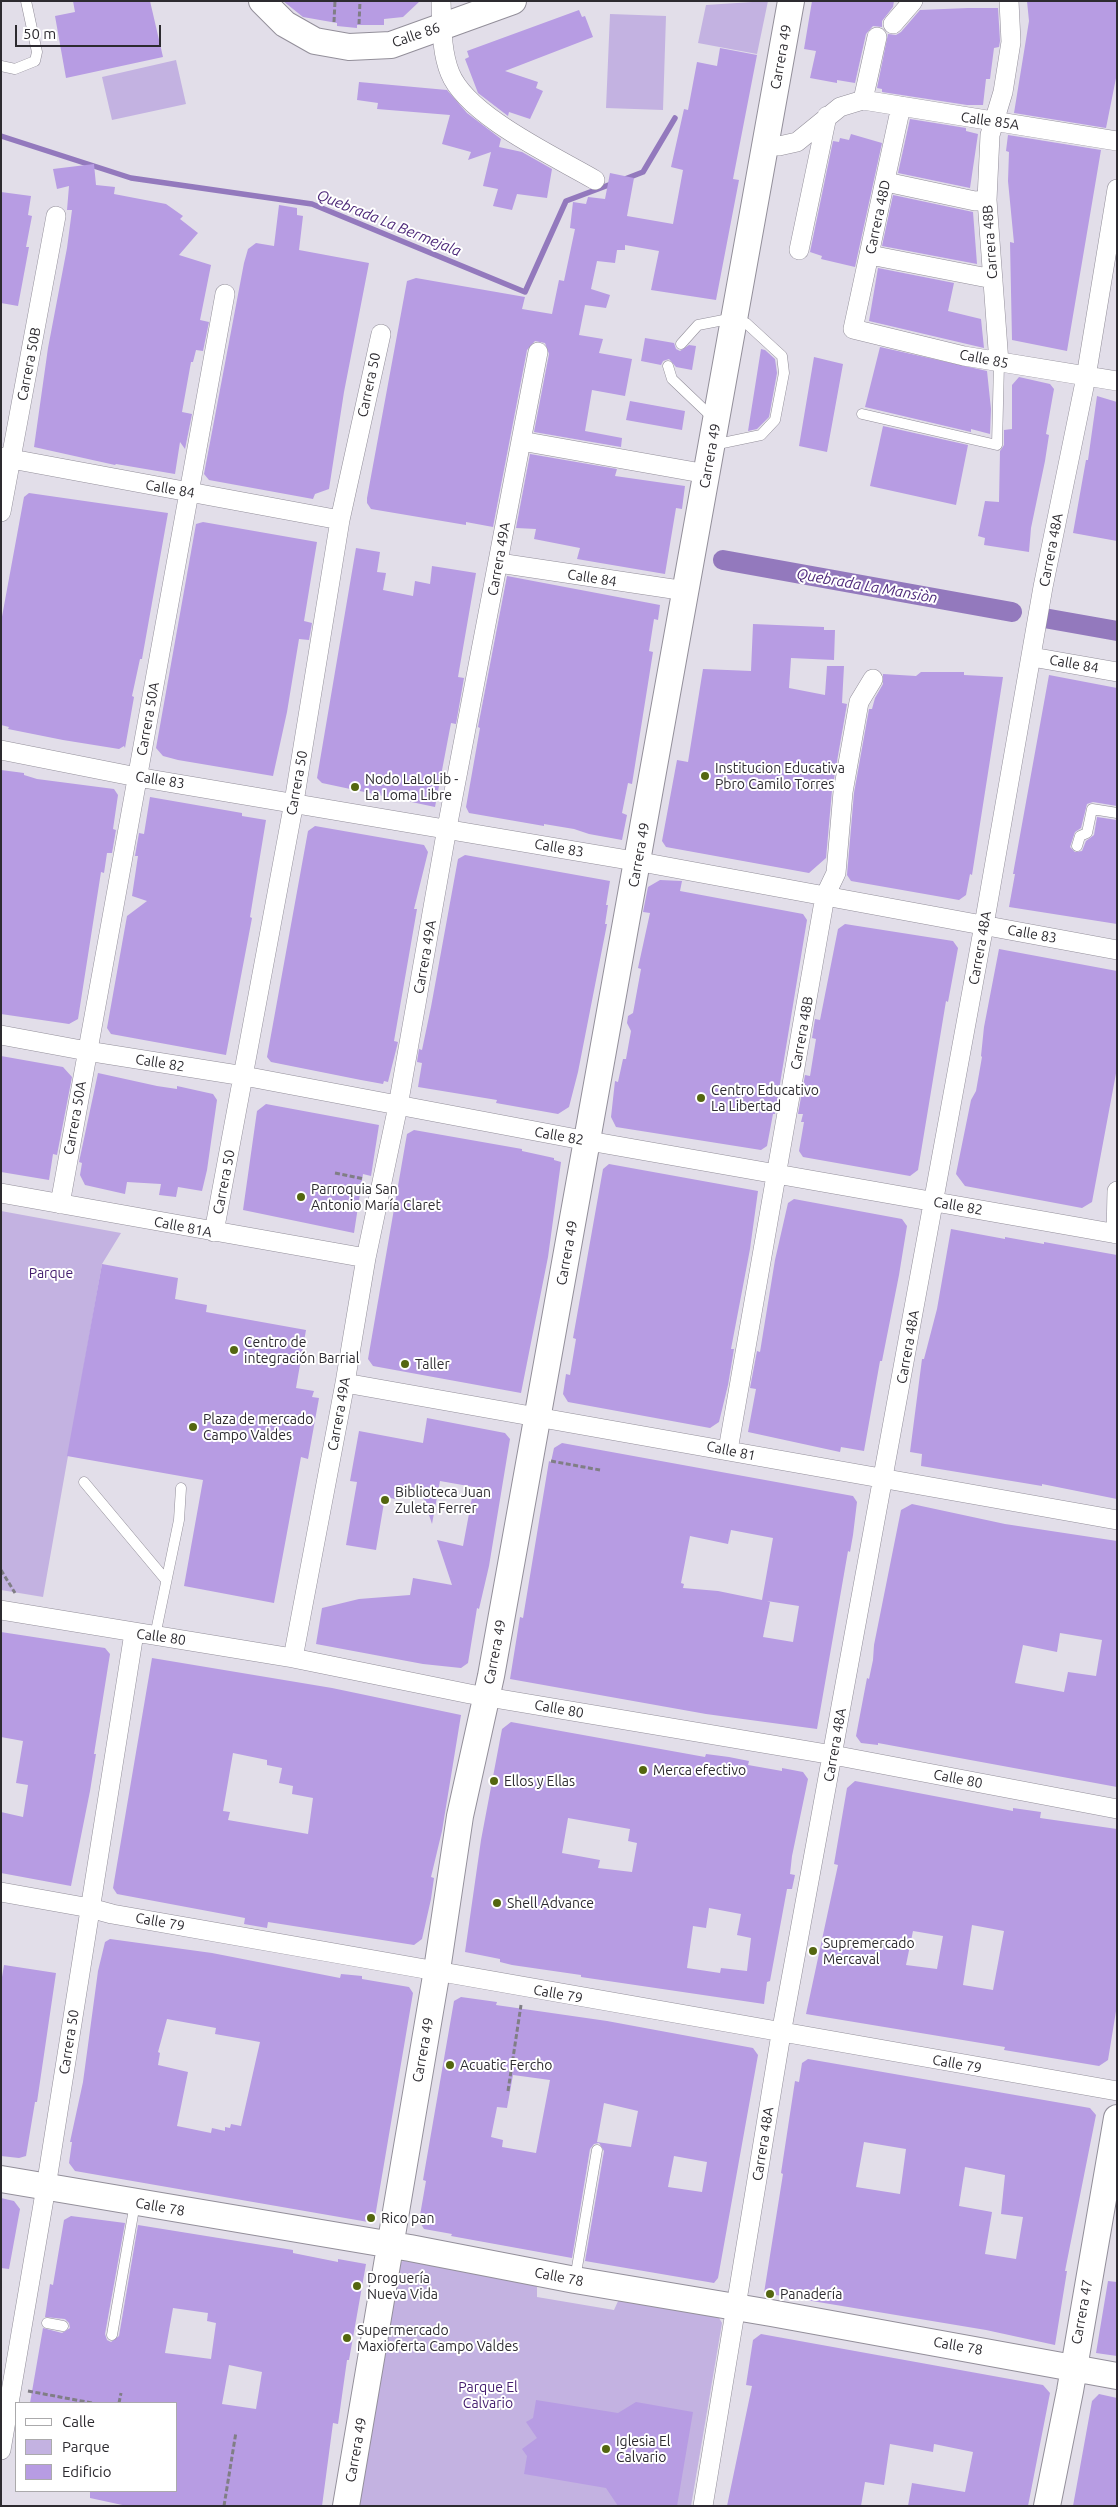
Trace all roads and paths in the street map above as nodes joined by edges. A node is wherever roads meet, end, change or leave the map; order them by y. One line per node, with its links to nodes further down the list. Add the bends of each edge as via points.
1 (26, 1): 10 (lane, via 37,52 35,62 15,69)
2 (262, 1): 7 (street, Calle 86, via 285,24 315,41 348,47 391,45)
3 (513, 1): 7 (street, Calle 86)
4 (791, 1): 16 (street, Carrera 49)
5 (913, 1): 8 (street)
6 (1009, 1): 14 (street, Carrera 48B, via 1011,42 1003,92)
7 (442, 14): 17 (street, via 445,56 462,91 486,114 516,135)
8 (893, 24)
9 (877, 38): 11 (street)
10 (1, 66)
11 (863, 100): 12 (street, Calle 85A); 13 (street, via 840,107)
12 (902, 106): 14 (street, Calle 85A); 18 (street, Carrera 48D)
13 (827, 116): 16 (street, via 797,142); 22 (street)
14 (994, 122): 15 (street, Calle 85A); 20 (street, Carrera 48B, via 990,135)
15 (1117, 141)
16 (766, 145): 26 (street, Carrera 49)
17 (595, 180)
18 (886, 182): 20 (street, via 975,201); 23 (street, Carrera 48D)
19 (1117, 189): 33 (street, Carrera 48A)
20 (987, 200): 24 (street, Carrera 48B)
21 (56, 216): 38 (street, Carrera 50B)
22 (799, 250)
23 (870, 255): 24 (street); 27 (street, Carrera 48D)
24 (992, 279): 31 (street, Carrera 48B)
25 (226, 294): 40 (street, Carrera 50A)
26 (734, 318): 29 (lane, via 698,325); 36 (street, Carrera 49); 36 (lane, via 746,323 782,356 781,399 775,420 761,435)
27 (853, 328): 31 (street, Calle 85)
28 (381, 334): 42 (street, Carrera 50)
29 (681, 344)
30 (538, 352): 37 (street, Carrera 49A)
31 (999, 362): 33 (street, Calle 85); 35 (lane, via 997,445)
32 (668, 366): 36 (lane, via 672,379)
33 (1086, 377): 34 (street, Calle 85); 45 (street, Carrera 48A)
34 (1117, 381)
35 (862, 414)
36 (714, 433): 39 (street, Carrera 49)
37 (521, 442): 39 (street); 43 (street, Carrera 49A)
38 (6, 458): 40 (street, Calle 84); 41 (street, Carrera 50B)
39 (707, 474): 44 (street, Carrera 49)
40 (190, 492): 42 (street, Calle 84); 49 (street, Carrera 50A)
41 (1, 512)
42 (340, 520): 50 (street, Carrera 50)
43 (499, 563): 44 (street, Calle 84); 52 (street, Carrera 49A)
44 (686, 591): 54 (street, Carrera 49)
45 (1032, 657): 46 (street, Calle 84); 56 (street, Carrera 48A)
46 (1117, 672)
47 (873, 679): 55 (street, Carrera 48B, via 859,702 843,792 836,873)
48 (1, 750): 49 (street, Calle 83)
49 (137, 777): 50 (street, Calle 83); 59 (street, Carrera 50A)
50 (294, 802): 52 (street, Calle 83); 60 (street, Carrera 50)
51 (1117, 813): 53 (lane, via 1092,809 1087,833 1080,836)
52 (447, 828): 54 (street, Calle 83); 61 (street, Carrera 49A)
53 (1077, 846)
54 (638, 861): 55 (street, Calle 83); 62 (street, Carrera 49)
55 (825, 896): 56 (street, Calle 83); 64 (street, Carrera 48B)
56 (984, 925): 57 (street, Calle 83); 68 (street, Carrera 48A)
57 (1117, 950)
58 (1, 1035): 59 (street, Calle 82)
59 (87, 1051): 60 (street, Calle 82); 69 (street, Carrera 50A)
60 (244, 1076): 61 (street, Calle 82); 70 (street, Carrera 50)
61 (398, 1106): 62 (street, Calle 82); 65 (street, Carrera 49A)
62 (587, 1141): 64 (street, Calle 82); 74 (street, Carrera 49)
63 (335, 1173): 65 (path)
64 (777, 1175): 68 (street, Calle 82); 75 (street, Carrera 48B)
65 (382, 1182): 72 (street, Carrera 49A)
66 (1117, 1191): 71 (street)
67 (1, 1193): 69 (street, Calle 81A)
68 (934, 1202): 71 (street, Calle 82); 78 (street, Carrera 48A)
69 (60, 1204): 70 (street, Calle 81A)
70 (214, 1232): 72 (street, Calle 81A)
71 (1116, 1234)
72 (366, 1258): 73 (street, Carrera 49A)
73 (345, 1382): 74 (street, Calle 81); 86 (street, Carrera 49A)
74 (537, 1418): 75 (street, Calle 81); 87 (street, Carrera 49)
75 (728, 1450): 78 (street, Calle 81)
76 (546, 1460): 77 (path)
77 (600, 1470)
78 (884, 1479): 81 (street, Calle 81); 88 (street, Carrera 48A)
79 (84, 1482): 82 (lane)
80 (181, 1488): 82 (lane, via 179,1520)
81 (1117, 1520)
82 (166, 1580): 85 (lane)
83 (1, 1610): 84 (street, Calle 80)
84 (134, 1633): 85 (street, Calle 80); 91 (street, Carrera 50)
85 (155, 1636): 86 (street, Calle 80)
86 (293, 1658): 87 (street, Calle 80)
87 (486, 1696): 88 (street, Calle 80); 92 (street, Carrera 49, via 460,1816)
88 (833, 1756): 89 (street, Calle 80); 94 (street, Carrera 48A)
89 (1117, 1809)
90 (1, 1892): 91 (street, Calle 79)
91 (90, 1908): 92 (street, Calle 79); 100 (street, Carrera 50)
92 (437, 1970): 94 (street, Calle 79); 102 (street, Carrera 49)
93 (521, 2005): 95 (path)
94 (781, 2034): 96 (street, Calle 79); 104 (street, Carrera 48A)
95 (508, 2090)
96 (1117, 2091)
97 (1117, 2118): 108 (street, Carrera 47)
98 (597, 2150): 103 (lane)
99 (1, 2179): 100 (street, Calle 78)
100 (46, 2187): 101 (street, Calle 78); 110 (street, Carrera 50)
101 (135, 2202): 102 (street, Calle 78); 107 (lane)
102 (389, 2246): 103 (street, Calle 78); 117 (street, Carrera 49)
103 (575, 2280): 104 (street, Calle 78)
104 (736, 2307): 108 (street, Calle 78); 118 (street, Carrera 48A)
105 (47, 2323): 106 (lane)
106 (62, 2326)
107 (112, 2335)
108 (1073, 2369): 109 (street, Calle 78); 119 (street, Carrera 47)
109 (1117, 2376)
110 (11, 2388): 112 (path); 115 (street, Carrera 50)
111 (120, 2393): 113 (path)
112 (87, 2402)
113 (118, 2402)
114 (236, 2432): 116 (path)
115 (1, 2450)
116 (224, 2506)
117 (346, 2506)
118 (703, 2506)
119 (1048, 2506)

